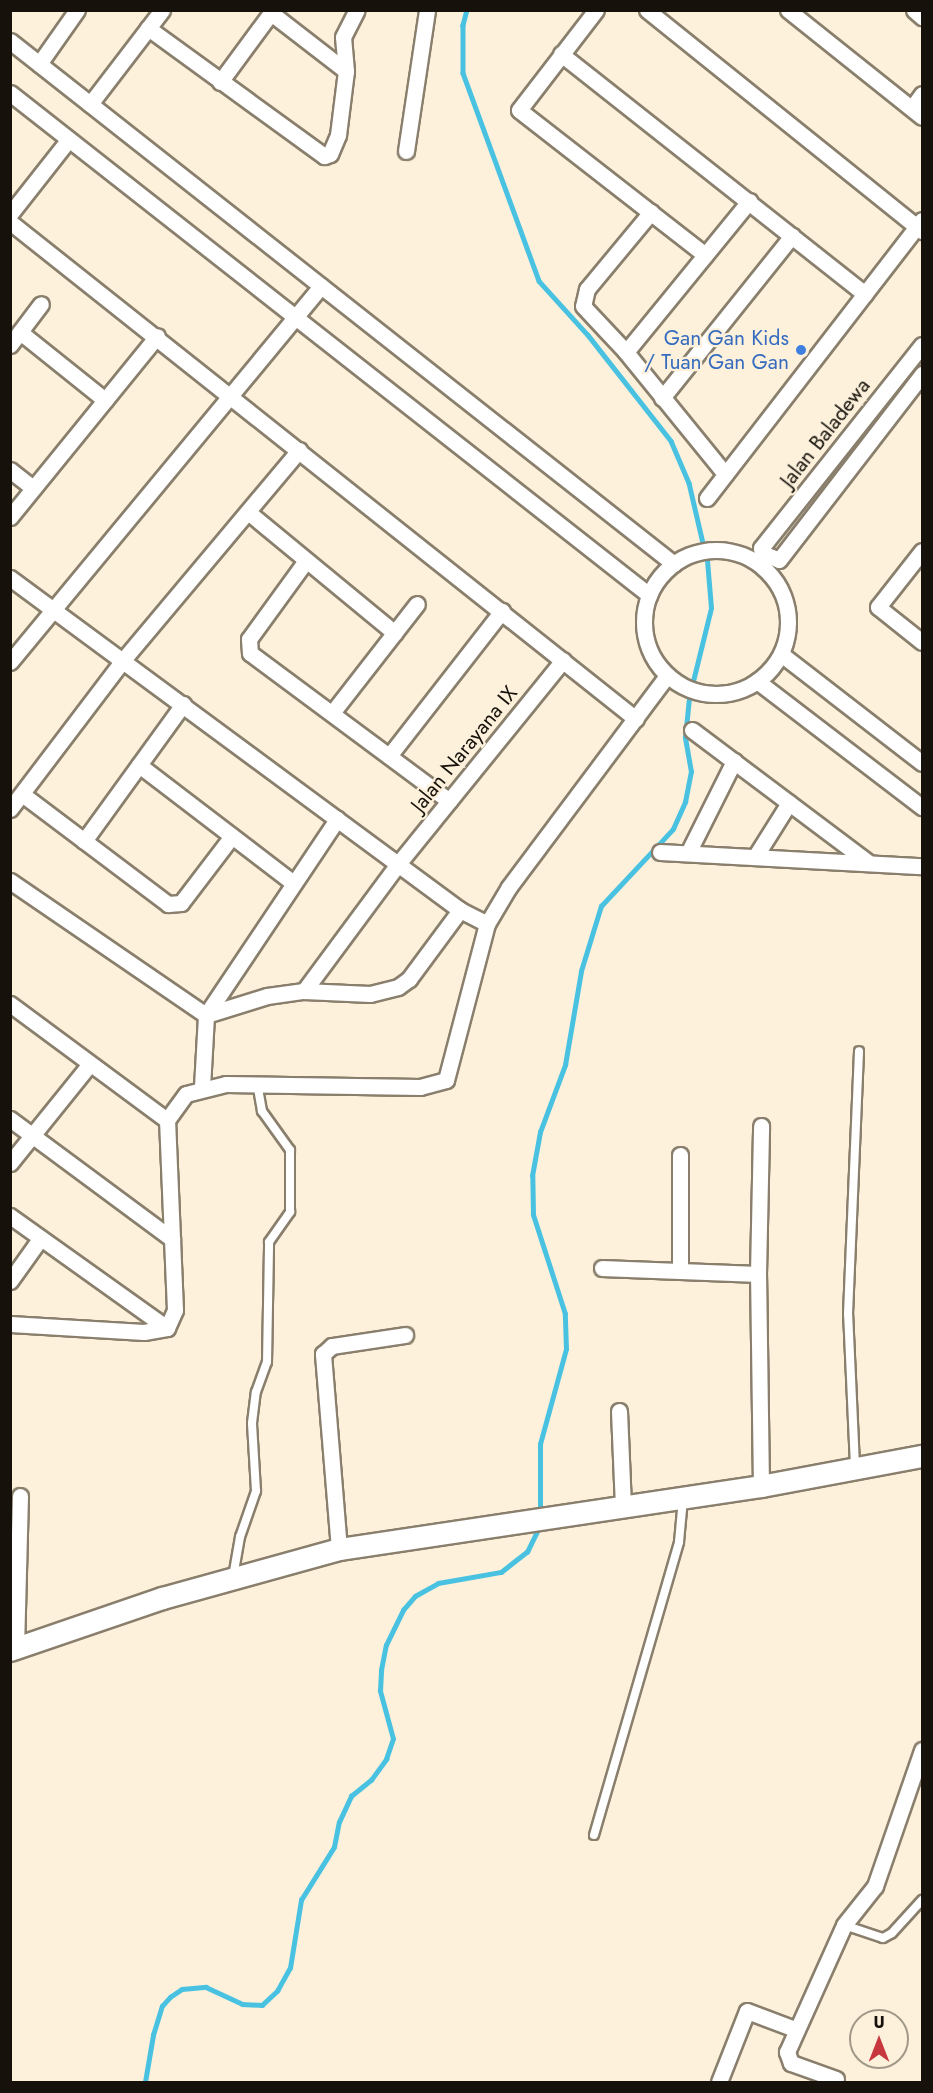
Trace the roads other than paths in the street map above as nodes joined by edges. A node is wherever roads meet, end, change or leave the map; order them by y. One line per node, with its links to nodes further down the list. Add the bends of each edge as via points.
1 (77, 10): 14 (street)
2 (162, 10): 11 (street)
3 (357, 10): 15 (street, via 343,37)
4 (427, 10): 22 (street)
5 (596, 10): 13 (street)
6 (647, 10): 27 (street)
7 (788, 10): 20 (street)
8 (914, 10): 10 (street)
9 (272, 11): 15 (street); 16 (street)
10 (922, 17)
11 (148, 28): 16 (street); 19 (street)
12 (10, 41): 14 (street)
13 (561, 54): 23 (street); 24 (street, via 519,110)
14 (39, 64): 19 (street)
15 (346, 71): 16 (street, via 338,135 330,154 324,156)
16 (220, 82)
17 (10, 93): 21 (street)
18 (922, 94): 20 (street)
19 (90, 104): 30 (street)
20 (917, 112)
21 (69, 139): 25 (street); 33 (street)
22 (406, 151)
23 (749, 201): 28 (street); 29 (street)
24 (651, 212): 29 (street); 38 (street, via 587,289 583,306)
25 (10, 214)
26 (10, 222): 35 (street)
27 (921, 226): 31 (street)
28 (792, 236): 31 (street); 41 (street)
29 (705, 255): 38 (street)
30 (321, 286): 33 (street); 52 (street)
31 (866, 294): 45 (street)
32 (41, 304): 34 (street)
33 (297, 318): 40 (street); 54 (street)
34 (20, 332): 36 (street); 42 (street)
35 (157, 336): 40 (street); 42 (street)
36 (10, 345)
37 (922, 345): 39 (street, Jalan Baladewa, via 761,548 767,557 779,560)
38 (626, 352): 41 (street)
39 (922, 374)
40 (231, 396): 43 (street); 56 (street)
41 (662, 398): 45 (street)
42 (105, 400): 46 (street)
43 (299, 450): 48 (street); 57 (street)
44 (10, 470): 46 (street)
45 (725, 474): 47 (street)
46 (33, 488): 49 (street)
47 (707, 498)
48 (248, 512): 51 (street); 61 (street)
49 (10, 517)
50 (922, 551): 59 (street, via 878,607)
51 (304, 562): 58 (street); 67 (street, via 249,639 248,647 255,658)
52 (674, 564): 54 (street); 60 (street, via 692,554 733,552 769,573 788,612 788,633)
53 (10, 578): 56 (street)
54 (649, 595): 64 (street, via 644,616 645,638 653,659)
55 (417, 604): 58 (street)
56 (53, 609): 61 (street); 63 (street)
57 (502, 611): 62 (street); 70 (street)
58 (395, 633): 67 (street)
59 (922, 642)
60 (781, 654): 65 (street); 72 (street)
61 (123, 660): 66 (street); 74 (street)
62 (563, 660): 68 (street); 75 (street, Jalan Narayana IX)
63 (10, 662)
64 (667, 676): 65 (street, via 687,689 711,694 735,692); 68 (street)
65 (758, 681): 77 (street)
66 (183, 704): 73 (street); 79 (street)
67 (332, 713): 70 (street)
68 (636, 719): 91 (street, via 509,887)
69 (692, 730): 71 (street)
70 (389, 756): 75 (street)
71 (734, 761): 76 (street); 83 (street)
72 (922, 763)
73 (139, 765): 80 (street); 81 (street)
74 (22, 794): 78 (street); 81 (street)
75 (449, 801): 86 (street, Jalan Narayana IX)
76 (789, 803): 84 (street); 85 (street)
77 (922, 807)
78 (10, 809)
79 (337, 819): 86 (street); 89 (street)
80 (232, 836): 81 (street, via 181,903 172,905); 89 (street)
81 (84, 842)
82 (660, 852): 83 (street)
83 (688, 853): 84 (street)
84 (755, 857): 85 (street)
85 (869, 863): 87 (street)
86 (398, 864): 90 (street); 92 (street, Jalan Narayana IX)
87 (922, 866)
88 (10, 881): 94 (street)
89 (292, 882): 94 (street)
90 (460, 910): 91 (street); 92 (street, via 409,979 398,987 370,994)
91 (487, 924): 97 (street, via 446,1080 420,1087)
92 (304, 991): 94 (street, via 260,997)
93 (10, 1004): 96 (street)
94 (206, 1015): 98 (street)
95 (859, 1051): 117 (lane, via 848,1314)
96 (90, 1064): 100 (street); 102 (street)
97 (257, 1083): 98 (street); 123 (lane, via 262,1111 290,1150 290,1212 269,1242 267,1362 253,1413 256,1491 240,1537)
98 (202, 1088): 100 (street, via 178,1101)
99 (10, 1119): 102 (street)
100 (167, 1120): 107 (street)
101 (761, 1126): 110 (street)
102 (32, 1136): 104 (street); 107 (street)
103 (680, 1155): 109 (street)
104 (10, 1162)
105 (10, 1216): 106 (street)
106 (40, 1239): 111 (street); 113 (street)
107 (172, 1239): 113 (street, via 175,1310)
108 (602, 1268): 109 (street)
109 (680, 1269): 110 (street)
110 (758, 1274): 118 (street)
111 (10, 1281)
112 (10, 1324): 113 (street, via 144,1332)
113 (167, 1328)
114 (405, 1335): 122 (street, via 332,1346 323,1354)
115 (619, 1411): 121 (street)
116 (922, 1456): 117 (street)
117 (855, 1470): 118 (street)
118 (761, 1486): 120 (street)
119 (20, 1496): 124 (street)
120 (683, 1498): 121 (street); 126 (lane, via 679,1542)
121 (623, 1506): 122 (street)
122 (339, 1549): 123 (street)
123 (233, 1578): 124 (street, via 150,1601)
124 (13, 1649)
125 (922, 1750): 128 (street, via 875,1886)
126 (594, 1835)
127 (922, 1901): 128 (lane, via 892,1934 882,1938)
128 (844, 1925): 129 (street)
129 (795, 2029): 130 (street, via 787,2060); 131 (street, via 747,2011)
130 (836, 2079)
131 (719, 2082)

